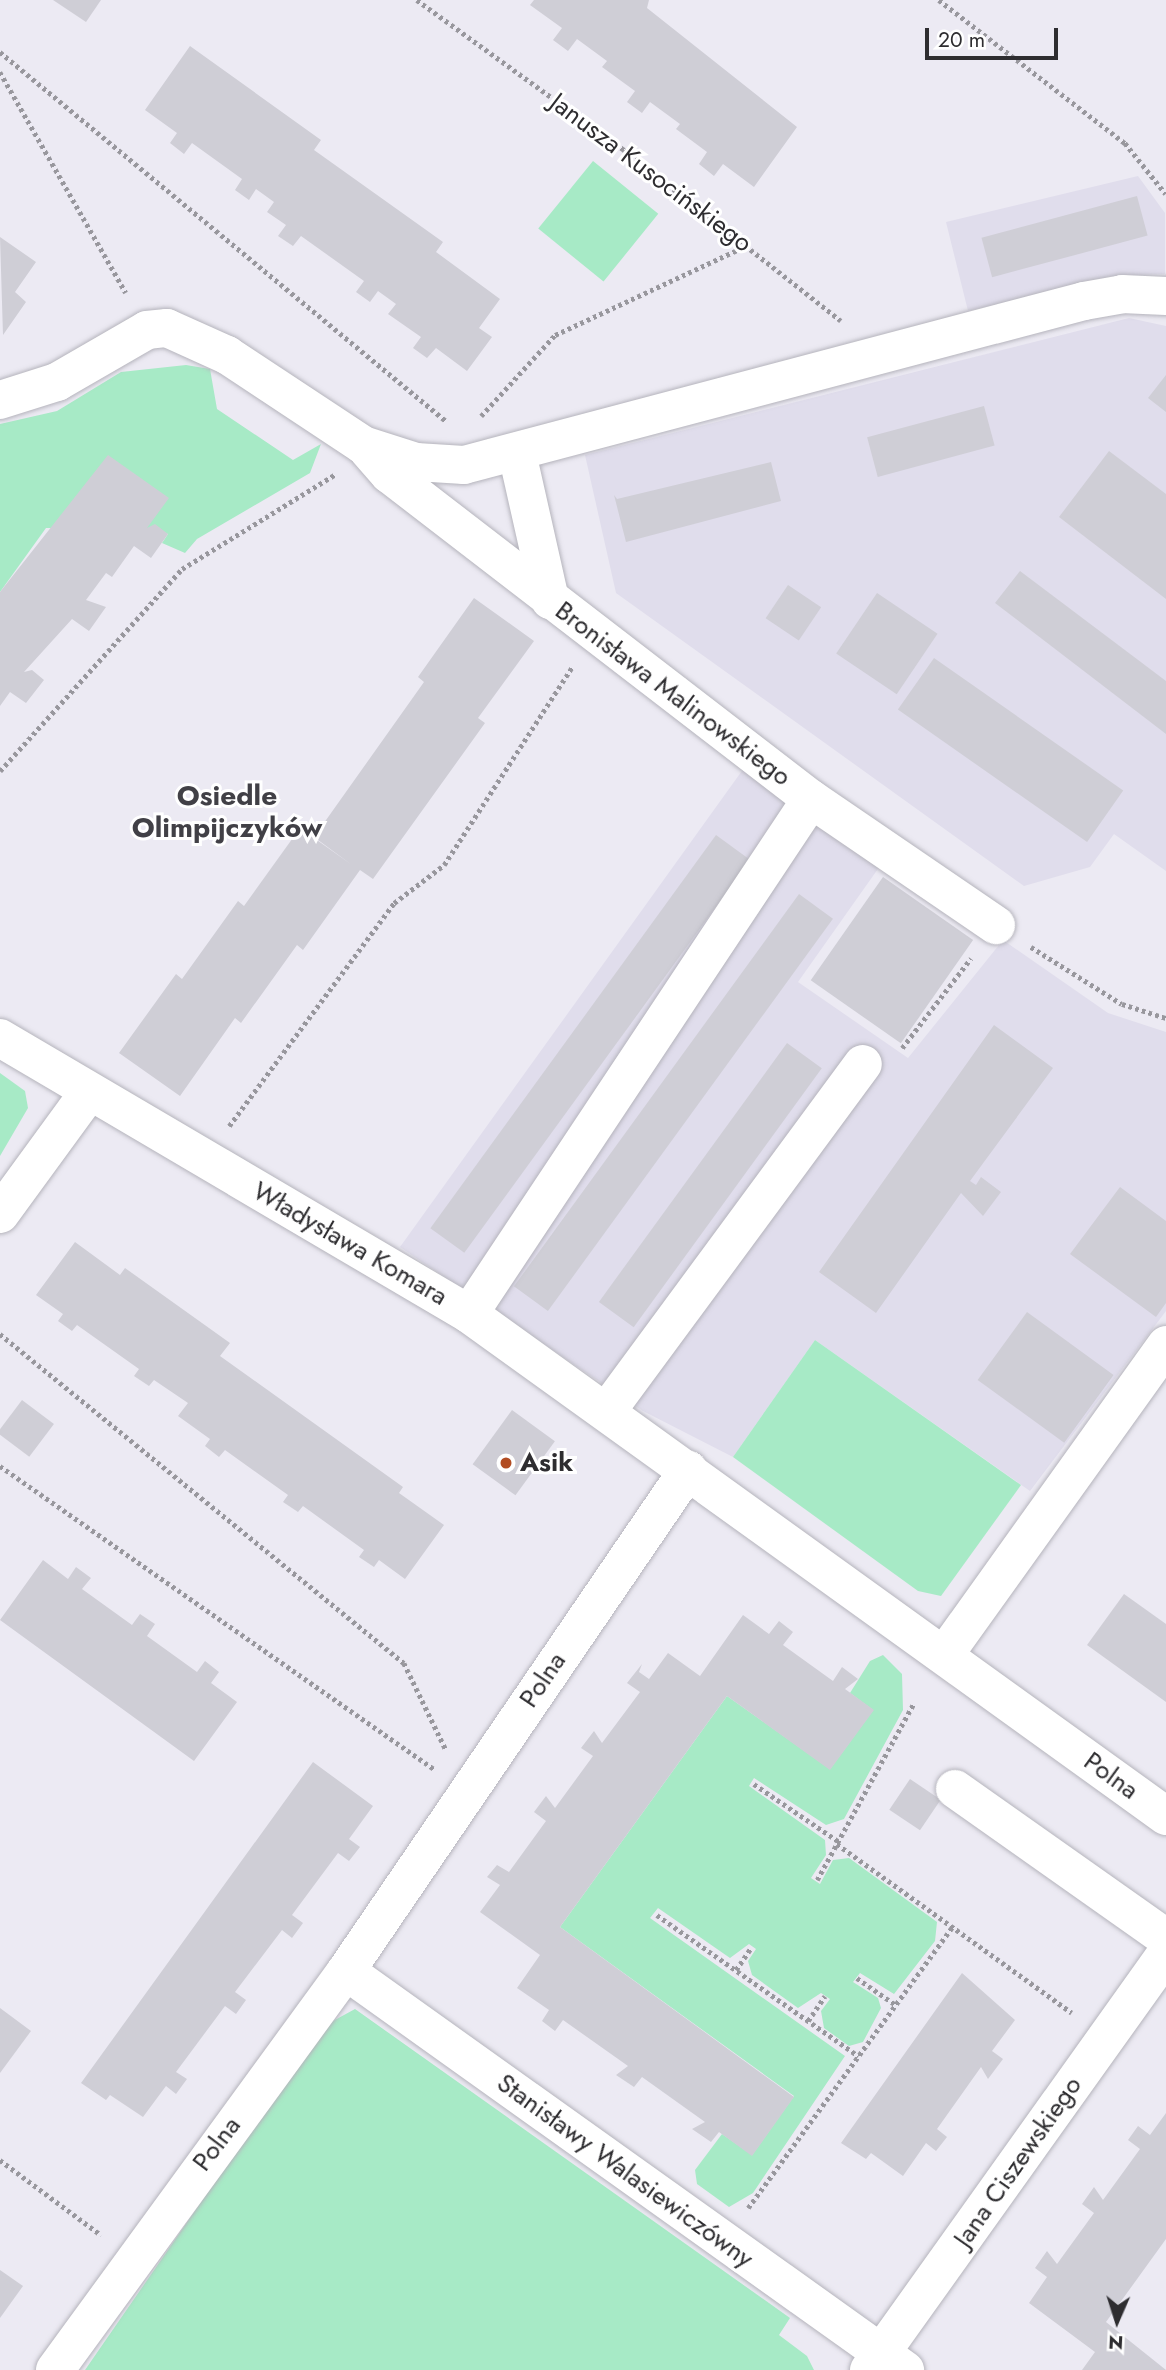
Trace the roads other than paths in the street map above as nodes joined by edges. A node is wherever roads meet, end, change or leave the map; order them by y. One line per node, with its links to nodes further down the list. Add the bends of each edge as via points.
1 (1166, 296): 4 (street, via 1096,299)
2 (0, 400): 3 (street, Bronisława Malinowskiego, via 57,382 147,330 189,334)
3 (356, 441): 4 (street, via 444,467); 5 (street, Bronisława Malinowskiego, via 389,474)
4 (501, 457): 5 (street)
5 (562, 610): 6 (street, Bronisława Malinowskiego)
6 (811, 799): 7 (street, Bronisława Malinowskiego); 12 (street)
7 (996, 925)
8 (0, 1038): 10 (street, Władysława Komara)
9 (863, 1064): 14 (street)
10 (89, 1092): 11 (street); 12 (street, Władysława Komara)
11 (0, 1214)
12 (469, 1314): 14 (street, Władysława Komara)
13 (1166, 1345): 16 (street)
14 (607, 1411): 15 (street, Władysława Komara)
15 (688, 1470): 16 (street, Polna); 21 (street, Polna)
16 (945, 1654): 18 (street, Polna)
17 (954, 1789): 19 (street)
18 (1166, 1816)
19 (1166, 1938)
20 (1166, 1954): 22 (street, Jana Ciszewskiego)
21 (346, 1971): 22 (street, Stanisławy Walasiewiczówny); 23 (street, Polna)
22 (885, 2364)
23 (55, 2370)

